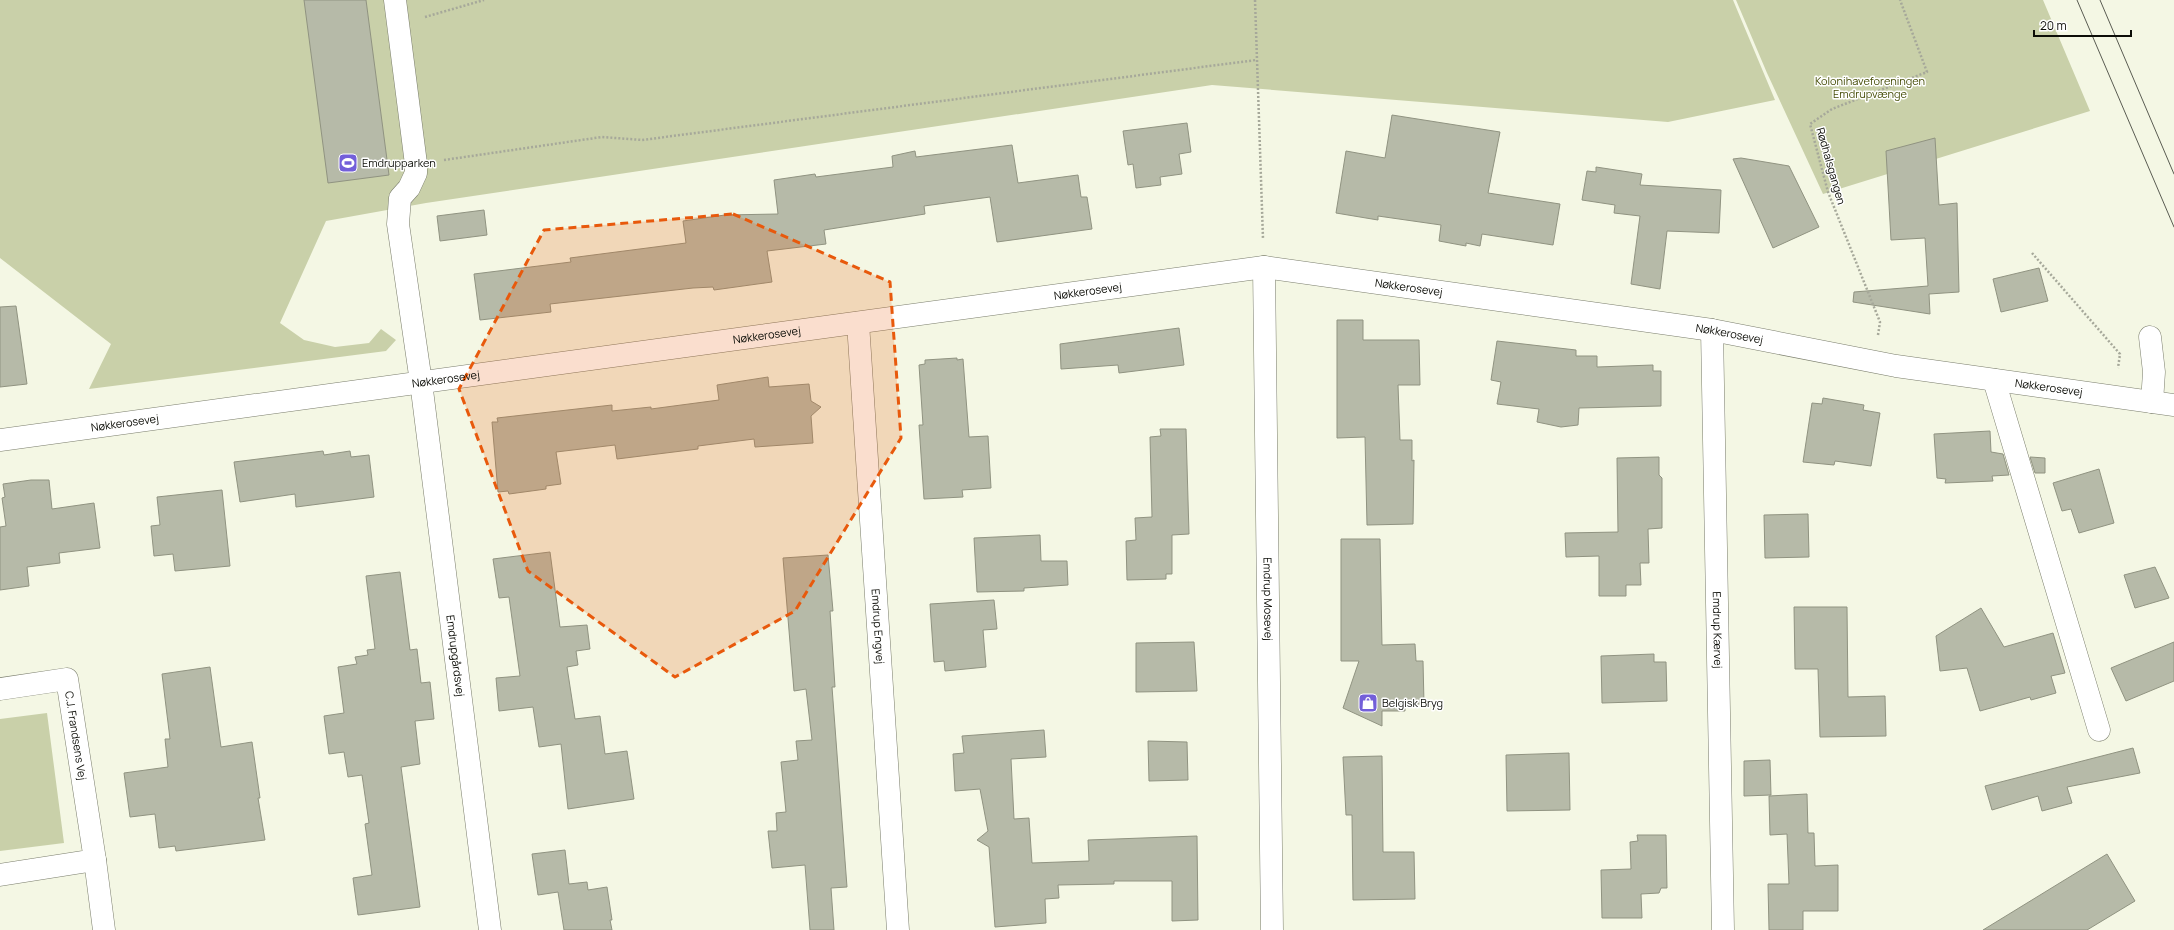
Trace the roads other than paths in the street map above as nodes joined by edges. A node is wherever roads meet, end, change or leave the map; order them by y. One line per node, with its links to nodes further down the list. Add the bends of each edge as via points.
1 (394, 0): 7 (street, Emdrupgårdsvej, via 416,164 416,173 409,188 400,198 398,224)
2 (1264, 267): 3 (street, Nøkkerosevej); 4 (street, Nøkkerosevej); 18 (street, Emdrup Mosevej)
3 (858, 323): 7 (street, Nøkkerosevej); 17 (street, Emdrup Engvej)
4 (1712, 330): 6 (street, Nøkkerosevej, via 1874,362); 19 (street, Emdrup Kærvej)
5 (2150, 337): 8 (street, via 2154,372)
6 (1994, 380): 8 (street, Nøkkerosevej); 12 (street)
7 (421, 382): 10 (street, Nøkkerosevej); 16 (street, Emdrupgårdsvej)
8 (2152, 402): 9 (street, Nøkkerosevej)
9 (2174, 405)
10 (0, 440)
11 (0, 689): 13 (street, C.J. Frandsens Vej, via 67,679)
12 (2099, 730)
13 (95, 860): 14 (street); 15 (street, C.J. Frandsens Vej)
14 (0, 875)
15 (104, 930)
16 (490, 930)
17 (898, 930)
18 (1272, 930)
19 (1723, 930)

